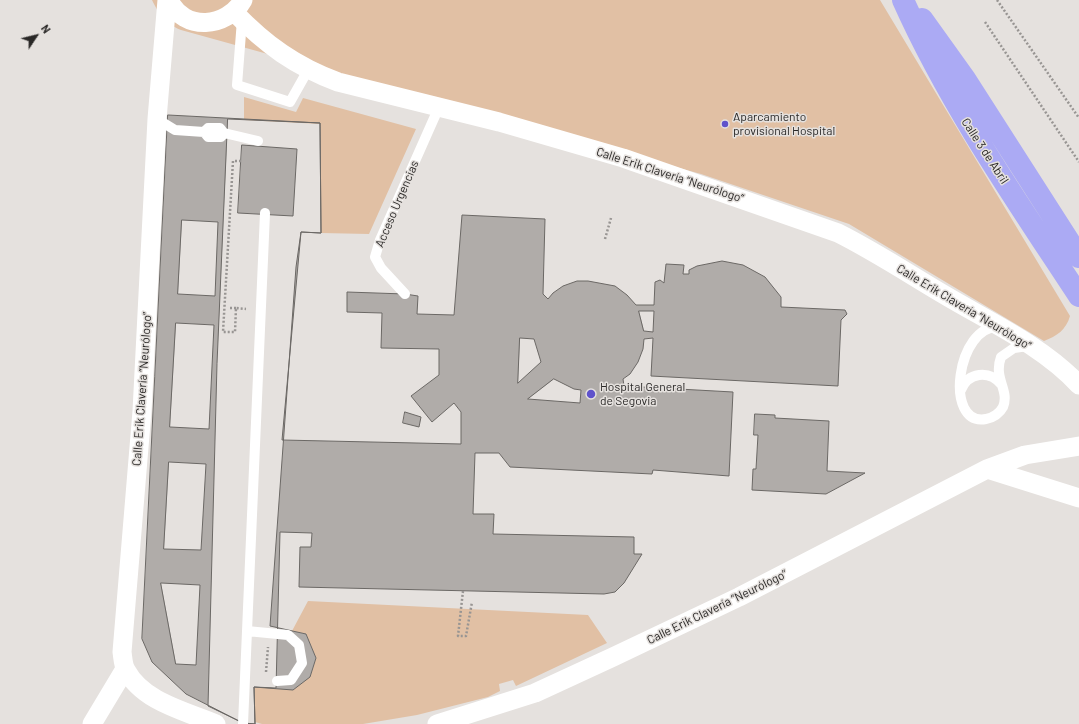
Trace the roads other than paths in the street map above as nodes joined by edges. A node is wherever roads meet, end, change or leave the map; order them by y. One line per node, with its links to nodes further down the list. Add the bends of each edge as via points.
1 (168, 0): 4 (street, via 181,14 195,22 210,23); 7 (street, Calle Erik Clavería “Neurólogo”)
2 (903, 0): 12 (highway, Calle 3 de Abril, via 958,109)
3 (908, 0): 10 (highway, Calle 3 de Abril, via 965,79)
4 (243, 13): 5 (street, Calle Erik Clavería “Neurólogo”, via 276,51); 5 (lane, via 237,85 290,102)
5 (308, 70): 6 (street, Calle Erik Clavería “Neurólogo”, via 338,82)
6 (439, 107): 11 (lane, Acceso Urgencias, via 380,240 375,257 381,268); 13 (street, Calle Erik Clavería “Neurólogo”, via 623,158 847,237)
7 (157, 118): 8 (lane, via 175,130 204,132 208,137 221,137 224,133); 22 (street, Calle Erik Clavería “Neurólogo”, via 142,411 122,652)
8 (258, 141)
9 (266, 213): 21 (lane)
10 (1079, 257)
11 (404, 294)
12 (1079, 296)
13 (1000, 327): 14 (street, Calle Erik Clavería “Neurólogo”); 17 (lane, via 987,328 973,340 965,357)
14 (1030, 346): 15 (street, Calle Erik Clavería “Neurólogo”); 16 (lane, via 1014,348 1001,357 997,368)
15 (1075, 378)
16 (1001, 384): 17 (lane, via 990,376 977,375 966,382); 17 (lane, via 1005,395 1003,406 995,415 988,418 977,419 968,414 962,406)
17 (960, 394)
18 (1079, 446): 19 (street, Calle Erik Clavería “Neurólogo”, via 1025,455)
19 (987, 469): 20 (street); 27 (street, Calle Erik Clavería “Neurólogo”, via 739,597 613,657 535,692)
20 (1079, 498)
21 (247, 631): 23 (lane, via 288,635 298,645 302,663 298,671 291,680); 26 (lane)
22 (125, 669): 24 (street); 25 (street, Calle Erik Clavería “Neurólogo”, via 137,685 150,696)
23 (277, 681)
24 (92, 724)
25 (216, 724)
26 (243, 724)
27 (437, 724)

